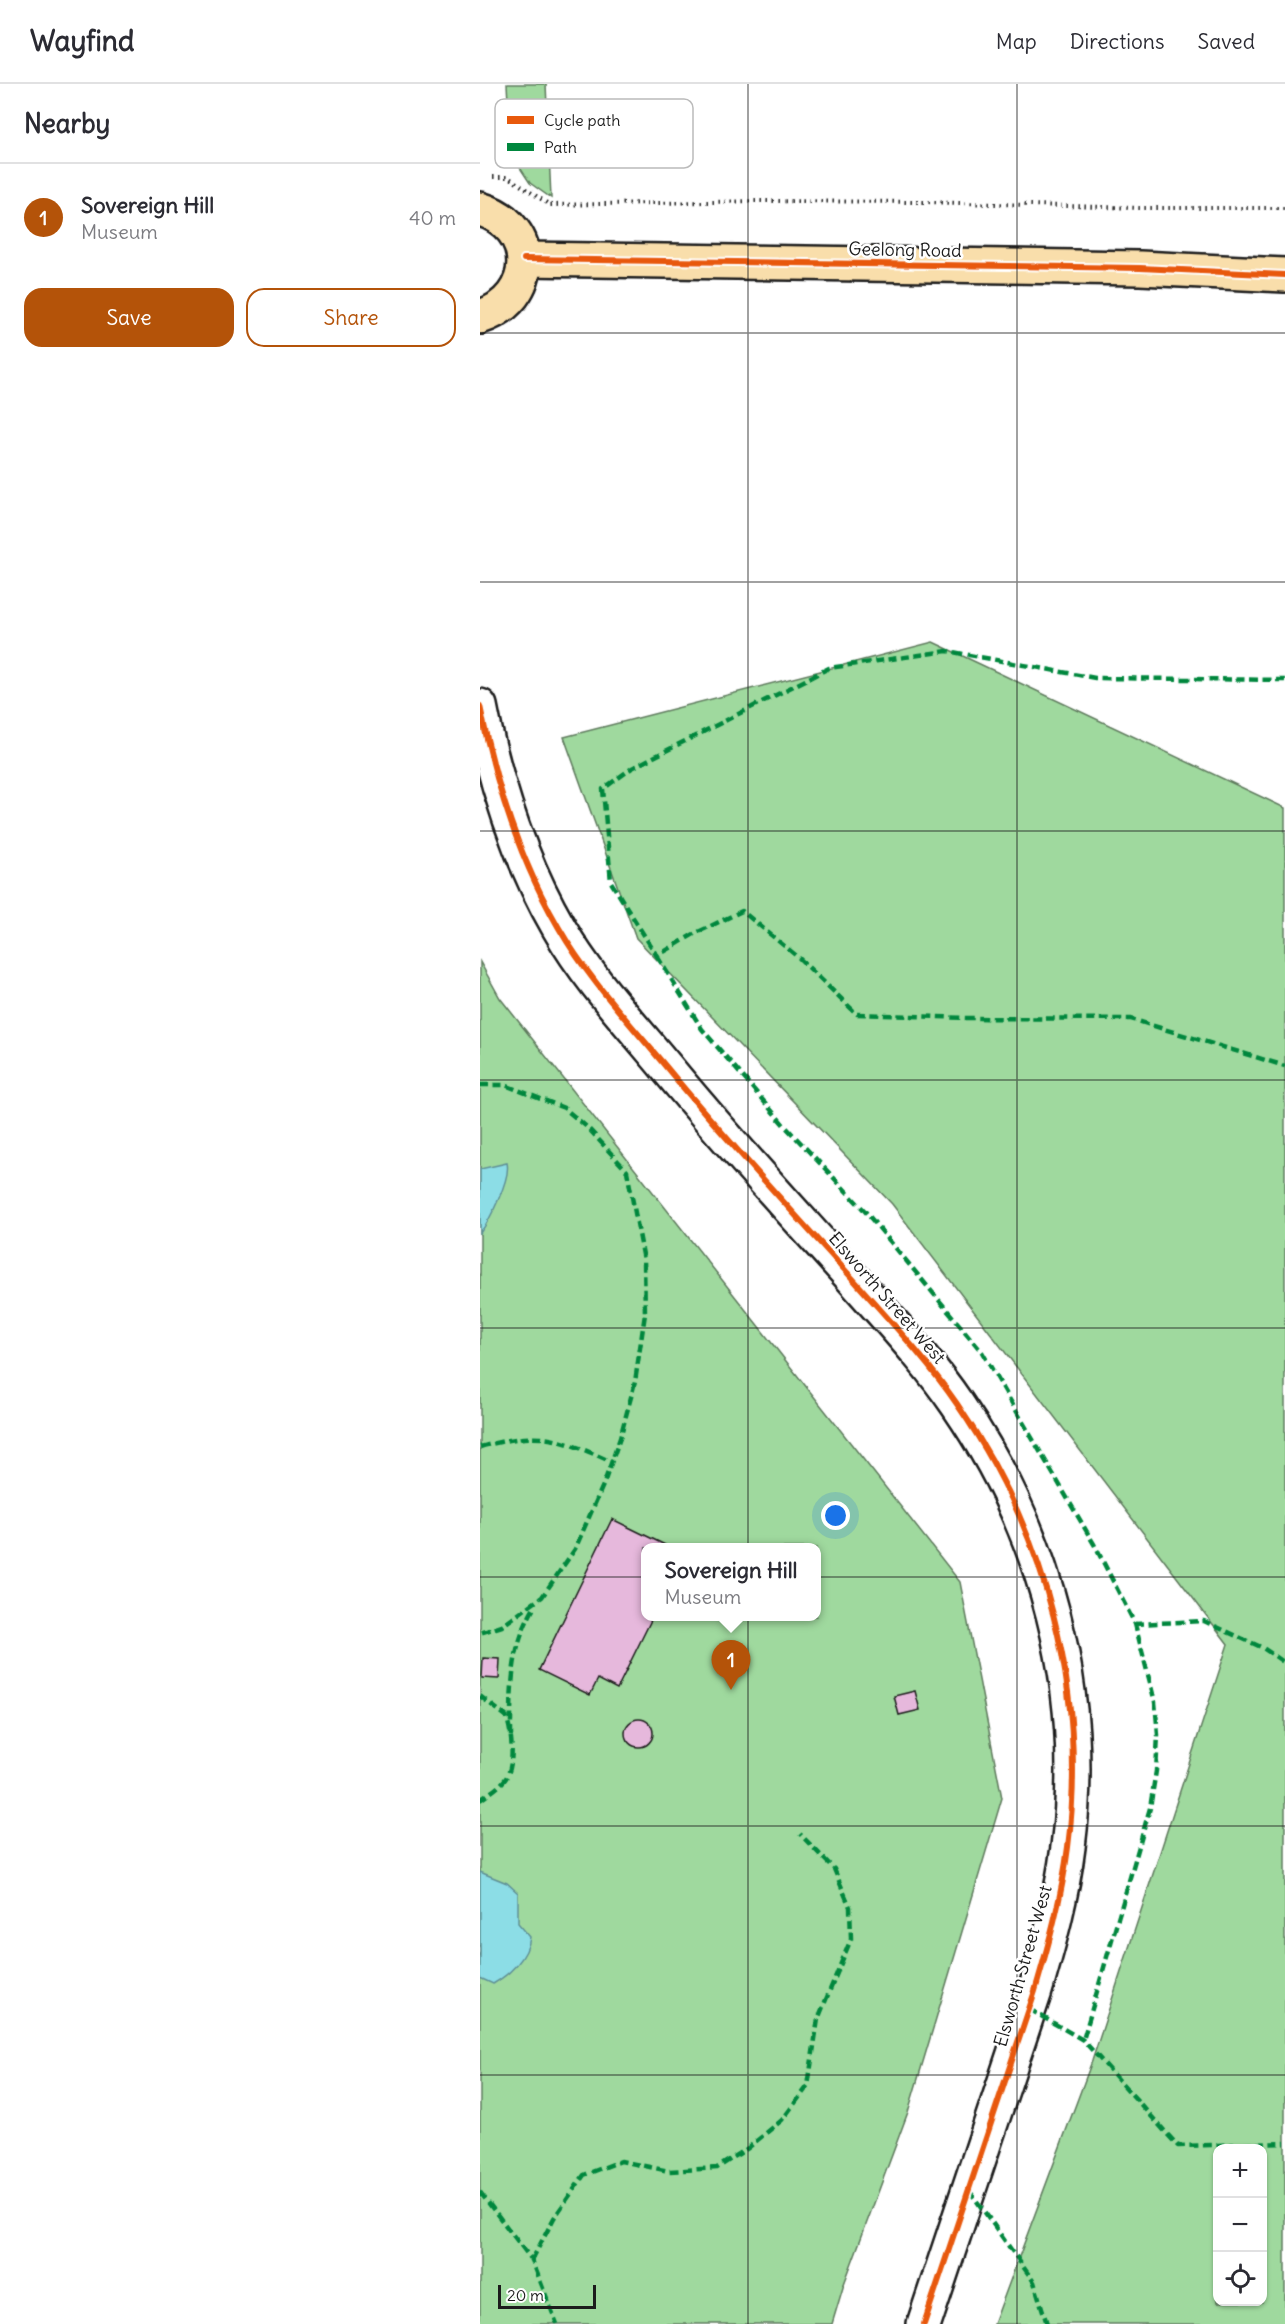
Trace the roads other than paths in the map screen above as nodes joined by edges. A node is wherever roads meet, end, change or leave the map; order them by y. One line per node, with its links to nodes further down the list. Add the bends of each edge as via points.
1 (480, 209): 2 (main road, via 511,227)
2 (524, 259): 3 (main road, Geelong Road, via 1140,268); 4 (main road, via 521,281 510,300)
3 (1285, 275)
4 (480, 316)
5 (480, 706): 6 (street, Elsworth Street West, via 506,811 534,880 560,930 593,978 698,1106 896,1328 956,1402 1013,1498 1053,1608 1071,1718 1072,1805 1061,1889 1035,1991)
6 (924, 2324)

